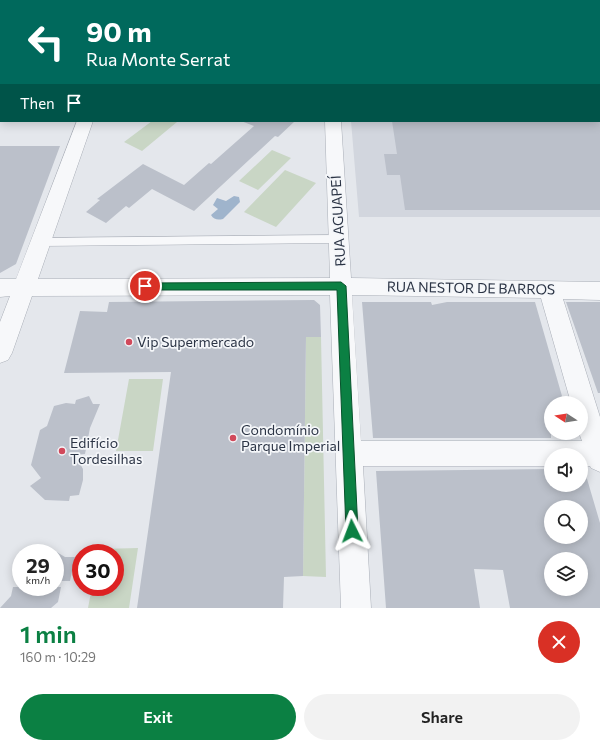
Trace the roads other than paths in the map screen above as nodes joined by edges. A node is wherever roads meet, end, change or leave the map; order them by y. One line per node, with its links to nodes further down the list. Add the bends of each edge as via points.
1 (85, 122): 4 (street)
2 (333, 122): 3 (street, RUA AGUAPEÍ)
3 (339, 240): 4 (lane); 5 (street, RUA AGUAPEÍ)
4 (41, 242): 6 (street)
5 (341, 286): 6 (street, RUA NESTOR DE BARROS); 8 (street, RUA NESTOR DE BARROS); 11 (street, RUA AGUAPEÍ)
6 (23, 287): 7 (street, RUA NESTOR DE BARROS); 10 (street)
7 (0, 288)
8 (549, 290): 9 (street, RUA NESTOR DE BARROS); 12 (street)
9 (600, 290)
10 (0, 353)
11 (349, 454): 12 (street); 13 (street, RUA AGUAPEÍ)
12 (599, 455)
13 (356, 608)

